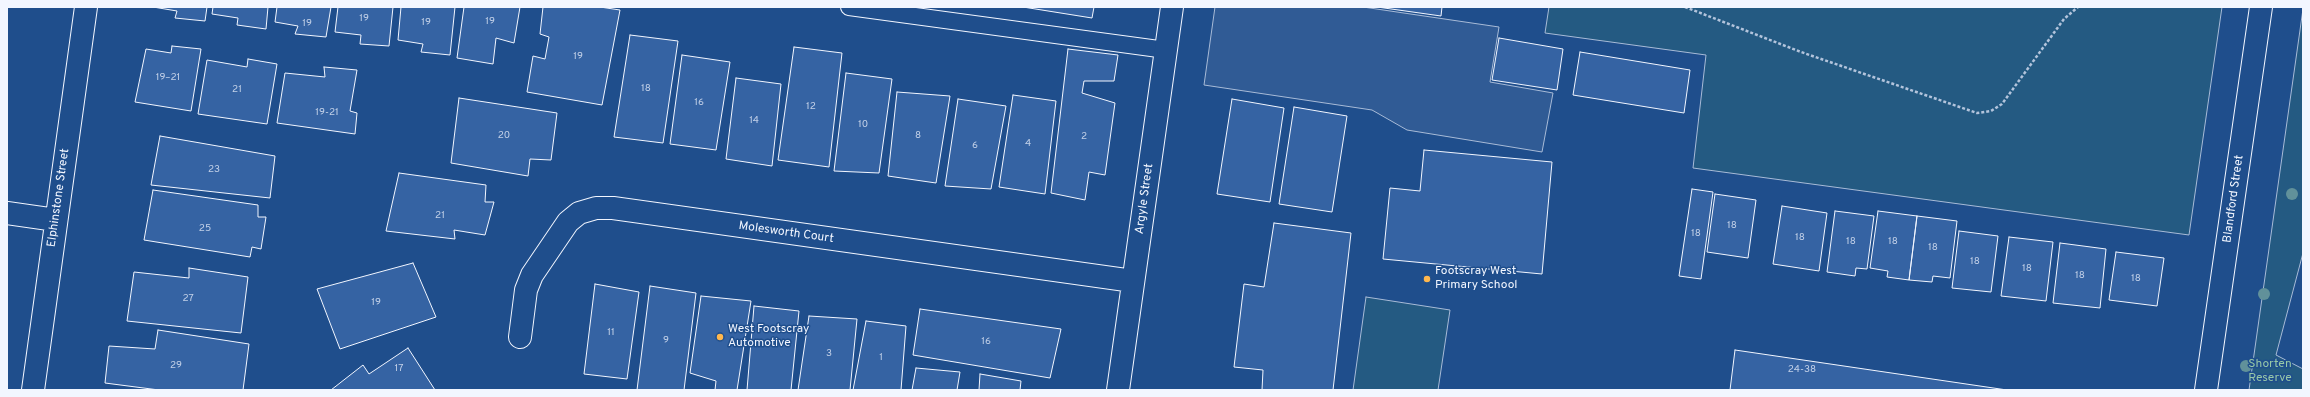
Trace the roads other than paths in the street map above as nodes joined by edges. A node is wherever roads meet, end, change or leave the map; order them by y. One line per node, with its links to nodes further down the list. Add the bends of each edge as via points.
1 (86, 7): 7 (street, Elphinstone Street)
2 (849, 7): 5 (lane)
3 (1172, 7): 5 (street, Argyle Street)
4 (2261, 7): 12 (street, Blandford Street)
5 (1166, 50): 8 (street, Argyle Street)
6 (7, 213): 7 (street)
7 (56, 220): 10 (street, Elphinstone Street)
8 (1133, 281): 9 (street, Molesworth Court, via 613,208 596,208 578,213 568,222 532,275 526,290); 11 (street, Argyle Street)
9 (520, 337)
10 (33, 390)
11 (1118, 390)
12 (2206, 390)

